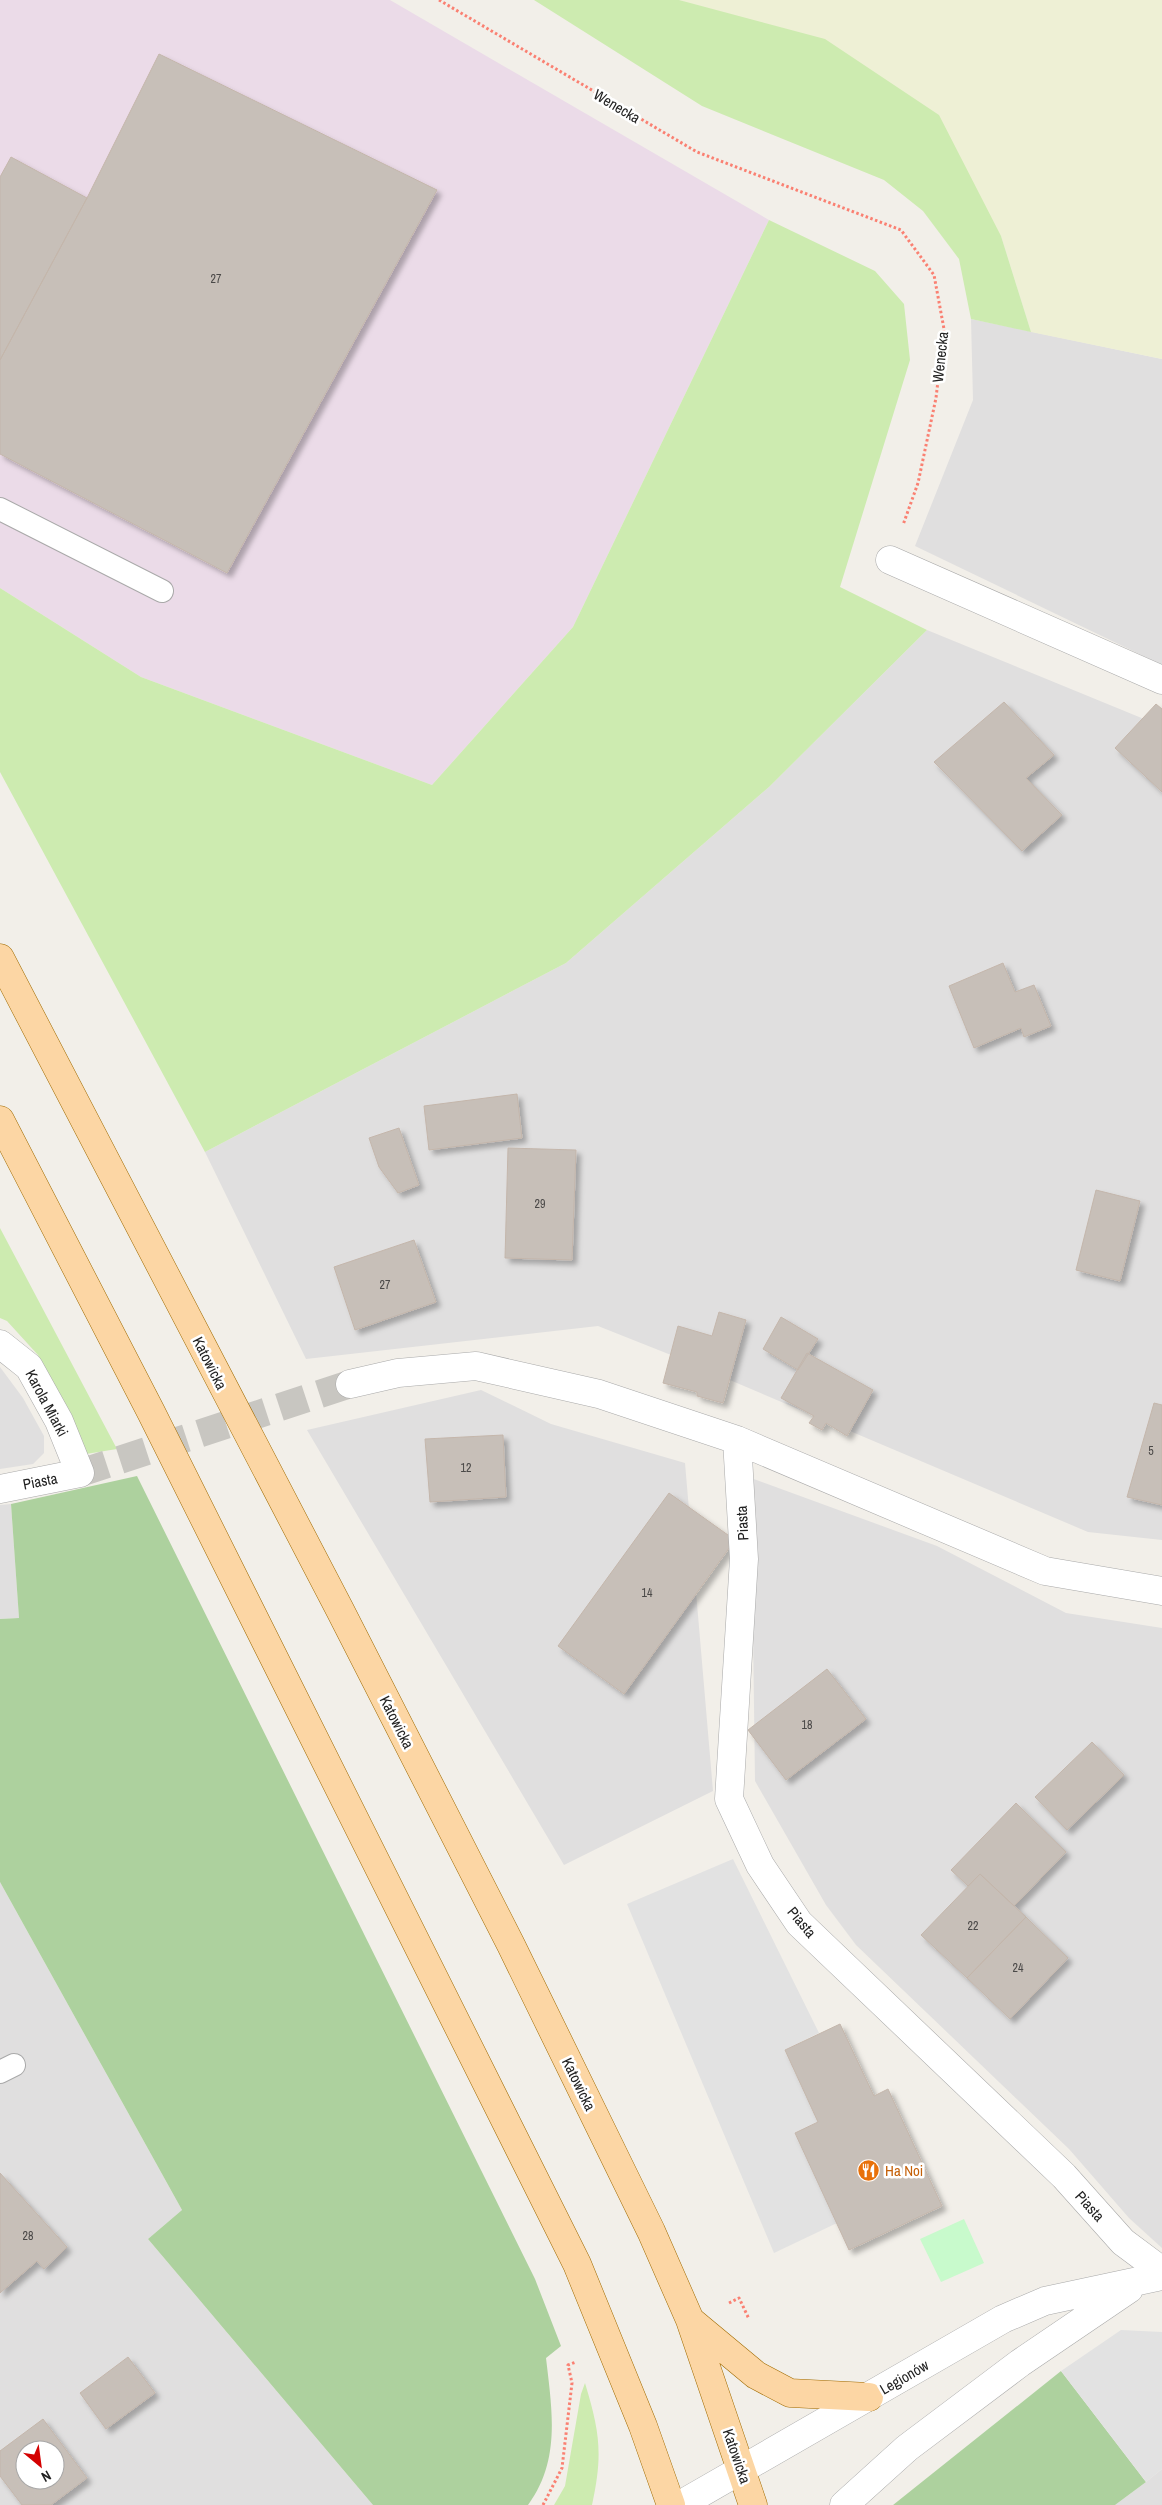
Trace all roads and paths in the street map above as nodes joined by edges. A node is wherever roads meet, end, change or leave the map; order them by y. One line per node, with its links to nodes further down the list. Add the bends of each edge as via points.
1 (439, 0): 3 (path, Wenecka, via 697,152 901,230 934,275 944,329 936,398 918,483)
2 (0, 509): 4 (lane)
3 (890, 560): 5 (street)
4 (162, 591)
5 (1162, 680)
6 (0, 958): 15 (main road, Katowicka, via 336,1601 511,1945 651,2231)
7 (0, 1120): 17 (main road, via 151,1412 434,1976 577,2264)
8 (0, 1344): 11 (street, Karola Miarki, via 29,1367 59,1421)
9 (350, 1384): 10 (street, via 398,1373 476,1366 600,1394)
10 (737, 1440): 13 (street, via 1045,1570); 14 (street, Piasta, via 744,1559 730,1799 760,1865 799,1923 1064,2176)
11 (80, 1473): 12 (street, Piasta)
12 (0, 1489)
13 (1162, 1591)
14 (1155, 2276): 18 (street, Legionów, via 1044,2301 1002,2319); 24 (street, via 1004,2374 907,2448)
15 (690, 2320): 16 (path, via 739,2298); 18 (main road, via 756,2375 790,2393); 19 (main road, Katowicka)
16 (751, 2322)
17 (613, 2350): 20 (path, via 568,2365 572,2383 562,2468); 21 (main road)
18 (869, 2397): 19 (street, Legionów)
19 (742, 2470): 22 (street, Legionów); 23 (main road, Katowicka)
20 (543, 2505)
21 (671, 2505)
22 (680, 2505)
23 (753, 2505)
24 (844, 2505)

